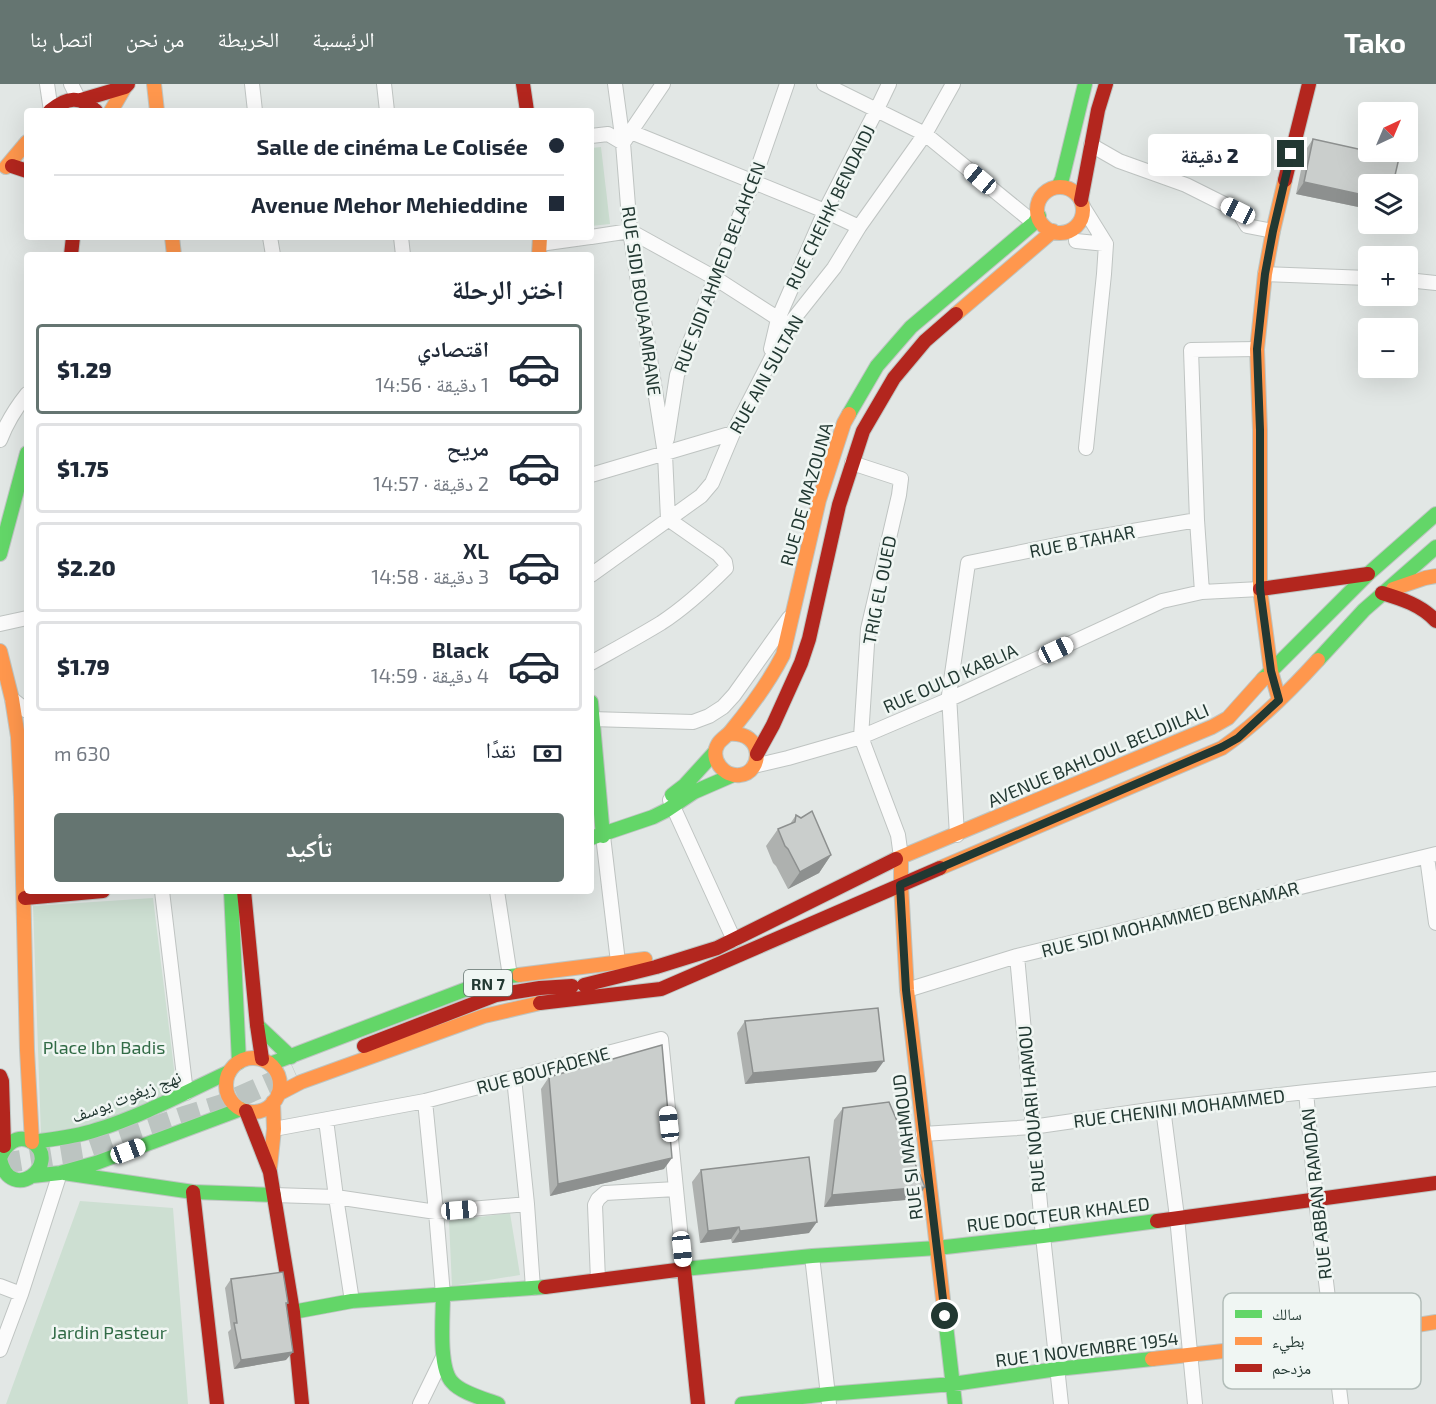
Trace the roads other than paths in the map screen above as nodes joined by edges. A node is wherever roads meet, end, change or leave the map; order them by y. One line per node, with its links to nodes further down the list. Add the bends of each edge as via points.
1 (48, 84): 18 (street)
2 (71, 84): 17 (street)
3 (154, 84): 22 (main road)
4 (252, 84): 23 (street)
5 (384, 84): 24 (street)
6 (523, 84): 25 (main road)
7 (615, 84): 28 (street, RUE SIDI BOUAAMRANE)
8 (663, 84): 28 (street)
9 (787, 84): 35 (street, RUE SIDI AHMED BELAHCEN)
10 (824, 84): 26 (street)
11 (889, 84): 26 (street, RUE CHEIHK BENDAIDJ)
12 (953, 84): 27 (street, RUE AIN SULTAN)
13 (1085, 84): 36 (main road)
14 (1106, 84): 30 (main road)
15 (1310, 84): 43 (main road)
16 (126, 85): 17 (main road); 21 (main road)
17 (80, 100): 19 (main road, via 63,101); 20 (main road)
18 (51, 108)
19 (55, 108)
20 (93, 108)
21 (113, 108)
22 (157, 108)
23 (255, 108)
24 (387, 108)
25 (527, 108)
26 (877, 109): 27 (street); 38 (street, RUE CHEIHK BENDAIDJ)
27 (925, 134): 39 (street); 40 (street, RUE AIN SULTAN)
28 (621, 135): 29 (street); 35 (street); 41 (street, RUE SIDI BOUAAMRANE)
29 (594, 136)
30 (1091, 145): 37 (main road); 43 (street, via 1119,161 1186,185 1238,211 1247,226)
31 (24, 146): 33 (main road)
32 (24, 162): 33 (main road)
33 (6, 168): 34 (main road)
34 (24, 171)
35 (753, 182): 38 (street); 50 (street, RUE SIDI AHMED BELAHCEN)
36 (1058, 187): 37 (main road, via 1071,190); 39 (main road, via 1041,197)
37 (1082, 204): 42 (main road, via 1080,222 1075,227); 47 (street)
38 (825, 212): 40 (street); 54 (street, RUE CHEIHK BENDAIDJ)
39 (1036, 219): 42 (main road); 76 (main road, RUE DE MAZOUNA, via 911,327 877,366 844,423 819,500)
40 (859, 227): 54 (street, RUE AIN SULTAN, via 834,268)
41 (630, 231): 44 (street); 50 (street); 61 (street, RUE SIDI BOUAAMRANE)
42 (1053, 231): 63 (main road, RUE DE MAZOUNA, via 926,341 894,378 862,431)
43 (1273, 231): 49 (main road)
44 (594, 237)
45 (572, 240): 48 (street)
46 (1076, 241): 47 (street)
47 (1106, 244): 60 (street)
48 (540, 245)
49 (1265, 274): 51 (street); 55 (main road)
50 (715, 278): 54 (street); 61 (street, RUE SIDI AHMED BELAHCEN, via 677,375)
51 (1358, 278)
52 (1418, 281): 53 (street)
53 (1436, 283)
54 (783, 322): 56 (street, RUE CHEIHK BENDAIDJ)
55 (1257, 349): 67 (street, via 1191,350); 73 (main road)
56 (768, 366): 58 (street, RUE AIN SULTAN)
57 (21, 409): 59 (street, via 7,421)
58 (733, 433): 61 (street); 66 (street, RUE AIN SULTAN, via 712,483 701,496)
59 (0, 440)
60 (1086, 448)
61 (665, 454): 64 (street); 66 (street, RUE SIDI BOUAAMRANE)
62 (24, 464): 69 (main road)
63 (852, 464): 90 (street, TRIG EL OUED, via 901,479 868,629); 92 (main road, RUE DE MAZOUNA, via 801,663)
64 (594, 474)
65 (1436, 514): 71 (main road, AVENUE BAHLOUL BELDJILALI / RN 7)
66 (668, 519): 70 (street, RUE AIN SULTAN); 81 (street, via 718,554 726,568 662,622)
67 (1197, 520): 74 (street); 84 (street, RUE B TAHAR, via 968,563)
68 (1436, 547): 75 (main road, RN 7)
69 (0, 554)
70 (594, 573)
71 (1368, 574): 73 (main road); 82 (main road, AVENUE BAHLOUL BELDJILALI / RN 7)
72 (1436, 576): 75 (main road)
73 (1260, 589): 74 (street, RUE OULD KABLIA); 82 (main road)
74 (1202, 592): 84 (street, RUE OULD KABLIA, via 1162,601)
75 (1382, 593): 78 (main road, via 1402,598); 85 (main road, RN 7)
76 (793, 612): 87 (street, via 734,695 709,716 693,722); 88 (main road, RUE DE MAZOUNA, via 783,656)
77 (24, 619): 79 (street)
78 (1436, 621)
79 (0, 624)
80 (0, 651): 83 (main road)
81 (594, 661)
82 (1271, 671): 85 (main road); 99 (main road, AVENUE BAHLOUL BELDJILALI / RN 7, via 1228,717 1212,727)
83 (12, 699): 86 (street); 89 (main road)
84 (950, 699): 90 (street, RUE OULD KABLIA); 99 (street)
85 (1279, 700): 102 (main road, RN 7, via 1238,738 1222,747)
86 (24, 709)
87 (594, 719)
88 (729, 734): 91 (main road, via 719,741); 92 (main road, via 753,741)
89 (22, 736): 96 (main road)
90 (861, 737): 92 (street, RUE OULD KABLIA, via 788,758); 101 (street, via 898,835)
91 (715, 752): 94 (main road, via 720,767); 97 (main road)
92 (756, 760): 94 (main road, via 745,774)
93 (594, 770): 95 (main road)
94 (733, 775): 97 (main road)
95 (595, 795): 98 (main road)
96 (24, 797)
97 (671, 802): 98 (main road, via 654,805); 109 (street)
98 (597, 831): 112 (street)
99 (957, 835): 101 (main road, AVENUE BAHLOUL BELDJILALI / RN 7)
100 (1431, 856): 108 (street); 111 (street, RUE SIDI MOHAMMED BENAMAR)
101 (901, 857): 102 (main road, RUE SI MAHMOUD); 109 (main road, AVENUE BAHLOUL BELDJILALI / RN 7)
102 (900, 885): 113 (main road, RN 7); 116 (main road, RUE SI MAHMOUD)
103 (25, 894): 118 (main road)
104 (162, 894): 128 (street)
105 (231, 894): 120 (main road)
106 (244, 894): 117 (main road)
107 (498, 894): 114 (street)
108 (1436, 923)
109 (734, 940): 110 (main road, AVENUE BAHLOUL BELDJILALI / RN 7)
110 (717, 948): 112 (main road, AVENUE BAHLOUL BELDJILALI / RN 7); 115 (main road, AVENUE BAHLOUL BELDJILALI / RN 7)
111 (1017, 956): 116 (street, RUE SIDI MOHAMMED BENAMAR); 136 (street, RUE NOUARI HAMOU)
112 (618, 962): 114 (main road, AVENUE BAHLOUL BELDJILALI / RN 7)
113 (712, 968): 115 (main road, RN 7, via 629,985); 129 (main road, RN 7, via 662,989 533,1004 484,1016 301,1082)
114 (510, 976): 119 (main road, AVENUE BAHLOUL BELDJILALI / RN 7)
115 (584, 985): 123 (main road, RN 7, via 496,995)
116 (906, 990): 138 (main road, RUE SI MAHMOUD)
117 (257, 1025): 119 (main road); 121 (main road)
118 (27, 1050): 124 (main road, via 15,1072); 132 (main road)
119 (291, 1057): 121 (main road, AVENUE BAHLOUL BELDJILALI / RN 7)
120 (238, 1062): 121 (main road, via 250,1058); 122 (main road)
121 (266, 1062): 129 (main road, via 279,1078)
122 (229, 1072): 128 (main road, نهج زيغوت يوسف); 133 (main road, via 228,1097)
123 (295, 1072)
124 (1, 1078): 132 (main road); 135 (main road)
125 (514, 1078): 130 (street, RUE BOUFADENE); 146 (street, RUE BOUFADENE, via 661,1039); 151 (street)
126 (1436, 1079): 127 (street, RUE CHENINI MOHAMMED)
127 (1306, 1092): 131 (street, RUE CHENINI MOHAMMED); 150 (street, RUE ABBAN RAMDAN)
128 (186, 1093): 139 (main road, نهج زيغوت يوسف, via 98,1130)
129 (276, 1098): 133 (main road, via 261,1110); 137 (main road)
130 (425, 1101): 134 (street, RUE BOUFADENE); 152 (street)
131 (1164, 1108): 136 (street, RUE CHENINI MOHAMMED); 153 (street)
132 (30, 1109): 139 (main road)
133 (243, 1110): 141 (main road); 142 (main road)
134 (326, 1120): 137 (street, RUE BOUFADENE); 149 (street)
135 (2, 1123): 140 (main road)
136 (1032, 1126): 138 (street, RUE CHENINI MOHAMMED); 154 (street, RUE NOUARI HAMOU)
137 (274, 1129): 141 (main road)
138 (923, 1134): 155 (main road, RUE SI MAHMOUD)
139 (32, 1142): 140 (main road, via 20,1138 9,1142); 143 (main road, via 42,1159)
140 (1, 1152): 144 (main road)
141 (270, 1172): 148 (main road)
142 (60, 1173): 143 (main road); 147 (main road); 162 (street)
143 (32, 1176): 144 (main road)
144 (3, 1181)
145 (1436, 1183): 150 (main road, RUE DOCTEUR KHALED)
146 (676, 1189): 157 (street); 158 (street, via 605,1193 598,1198)
147 (193, 1192): 148 (main road); 176 (main road)
148 (274, 1196): 149 (street); 165 (main road)
149 (336, 1197): 152 (street); 164 (street)
150 (1316, 1200): 153 (main road, RUE DOCTEUR KHALED); 161 (street, RUE ABBAN RAMDAN)
151 (527, 1204): 152 (street); 160 (street)
152 (436, 1212): 163 (street)
153 (1177, 1217): 154 (main road, RUE DOCTEUR KHALED); 170 (street)
154 (1043, 1236): 155 (main road, RUE DOCTEUR KHALED); 172 (street, RUE NOUARI HAMOU)
155 (937, 1248): 156 (main road, RUE DOCTEUR KHALED); 173 (main road, RUE SI MAHMOUD)
156 (812, 1256): 157 (main road, RUE DOCTEUR KHALED); 175 (street)
157 (684, 1269): 158 (main road, RUE DOCTEUR KHALED); 180 (main road)
158 (598, 1280): 160 (main road, RUE DOCTEUR KHALED)
159 (0, 1286): 162 (street)
160 (533, 1288): 163 (main road, RUE DOCTEUR KHALED)
161 (1327, 1293)
162 (21, 1294): 168 (street)
163 (443, 1295): 164 (main road, RUE DOCTEUR KHALED); 171 (main road)
164 (352, 1301): 165 (main road, RUE DOCTEUR KHALED)
165 (293, 1312): 177 (main road)
166 (1436, 1322): 167 (main road, RUE 1 NOVEMBRE 1954)
167 (1421, 1324)
168 (0, 1350)
169 (1223, 1351): 170 (main road, RUE 1 NOVEMBRE 1954)
170 (1190, 1354): 172 (main road, RUE 1 NOVEMBRE 1954); 184 (street)
171 (443, 1357): 178 (street); 179 (main road, via 451,1382)
172 (1057, 1369): 173 (main road, RUE 1 NOVEMBRE 1954); 183 (street, RUE NOUARI HAMOU)
173 (953, 1384): 175 (main road, RUE 1 NOVEMBRE 1954); 182 (main road, RUE SI MAHMOUD)
174 (1339, 1389): 185 (street, RUE ABBAN RAMDAN)
175 (828, 1399): 181 (main road, RUE 1 NOVEMBRE 1954)
176 (217, 1404)
177 (302, 1404)
178 (420, 1404)
179 (498, 1404)
180 (699, 1404)
181 (742, 1404)
182 (956, 1404)
183 (1061, 1404)
184 (1195, 1404)
185 (1341, 1404)

